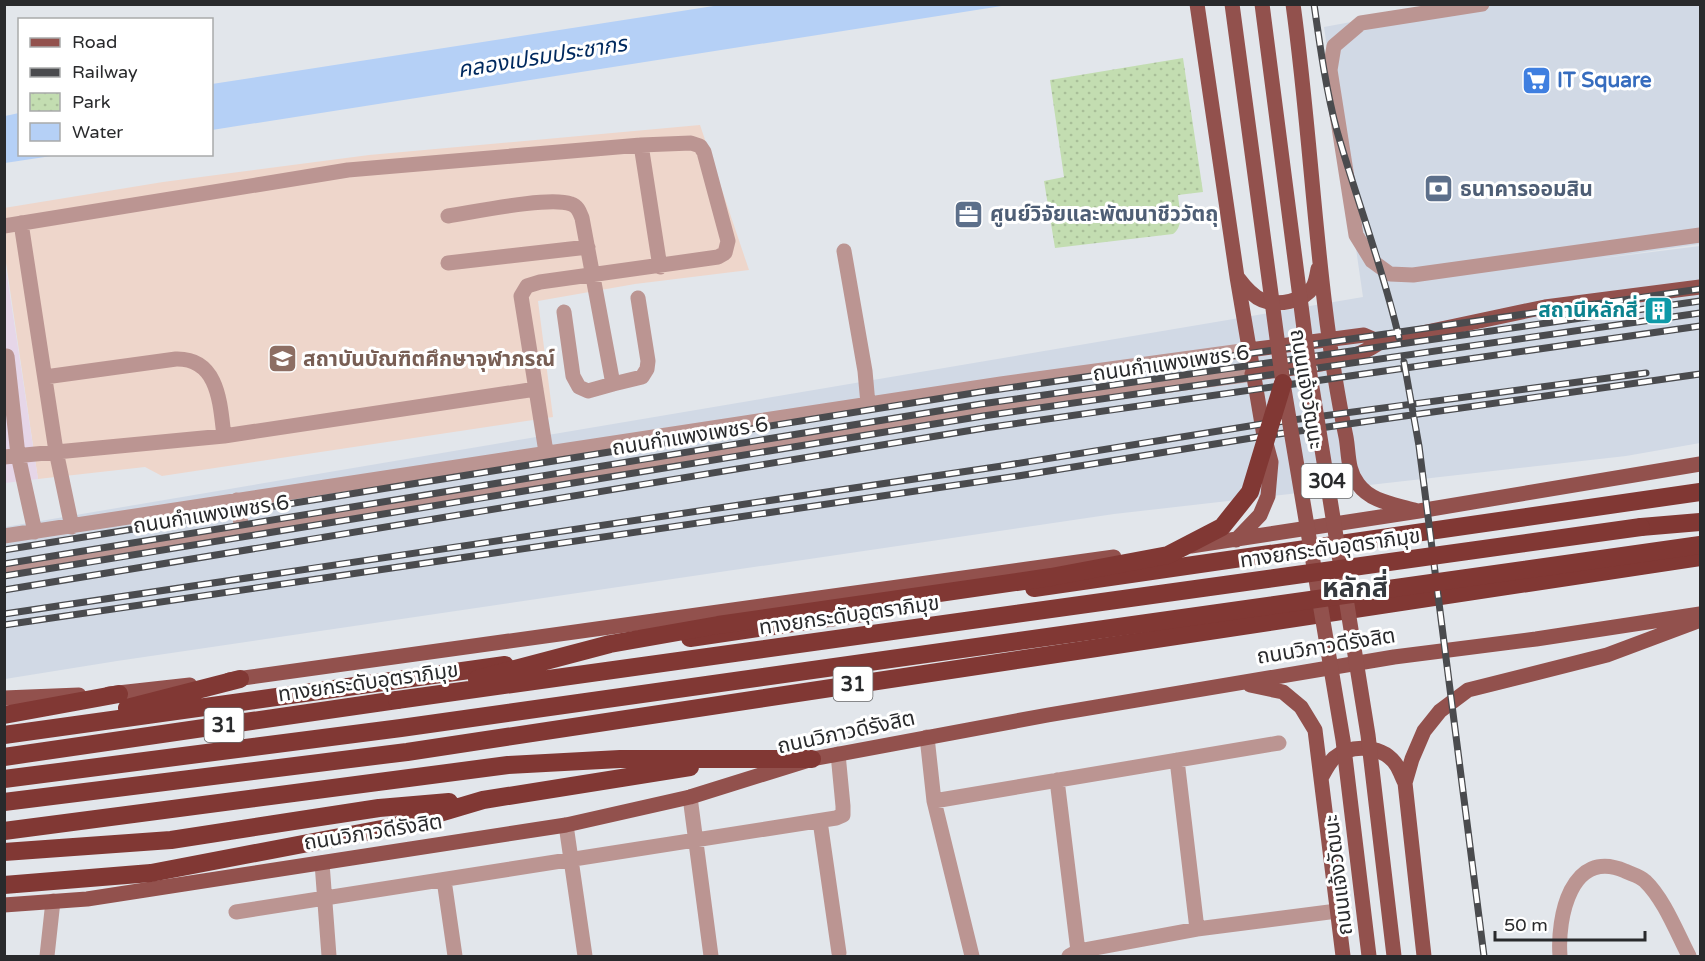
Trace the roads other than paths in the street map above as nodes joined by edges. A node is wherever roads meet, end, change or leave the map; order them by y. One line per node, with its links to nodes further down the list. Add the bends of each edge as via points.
1 (1233, 4): 28 (main road, ถนนแจ้งวัฒนะ / 304, bridge)
2 (1262, 4): 99 (main road, ถนนแจ้งวัฒนะ / 304, bridge, via 1310,375 1368,735)
3 (1482, 4): 10 (street, via 1361,23 1334,46 1330,70 1356,235 1372,261 1390,274 1413,274)
4 (1293, 7): 14 (main road, ถนนแจ้งวัฒนะ)
5 (1197, 8): 17 (main road)
6 (641, 145): 8 (street, via 348,170); 15 (street); 15 (street, via 691,142 700,146 728,240 725,253 718,257)
7 (448, 216): 11 (street, via 553,201 572,204 578,208)
8 (21, 223): 9 (street); 27 (street)
9 (4, 226)
10 (1701, 235)
11 (588, 247): 13 (street); 16 (street)
12 (844, 251): 31 (street)
13 (448, 262)
14 (1320, 263): 17 (main road, via 1313,287 1298,299 1284,303 1261,300); 21 (main road, ถนนแจ้งวัฒนะ)
15 (660, 267): 16 (street)
16 (592, 275): 29 (street); 30 (street, via 526,286 521,296)
17 (1237, 277): 23 (main road)
18 (1701, 287): 22 (main road, ถนนกำแพงเพชร 6, via 1545,307)
19 (638, 298): 29 (street, via 647,369 642,377)
20 (564, 312): 29 (street, via 573,376 579,387 588,390)
21 (1328, 339): 22 (main road, ถนนกำแพงเพชร 6, via 1364,335); 23 (main road, ถนนกำแพงเพชร 6); 25 (main road, ถนนแจ้งวัฒนะ)
22 (1380, 342): 25 (main road, ถนนกำแพงเพชร 6, via 1367,352)
23 (1249, 350): 26 (main road); 31 (street, ถนนกำแพงเพชร 6)
24 (7, 356): 35 (street)
25 (1332, 361): 26 (main road, ถนนกำแพงเพชร 6); 39 (main road, ถนนแจ้งวัฒนะ, via 1350,469 1357,484 1370,497)
26 (1252, 374): 42 (street, ถนนกำแพงเพชร 6, via 1005,407); 45 (main road, via 1271,462 1268,496 1260,515)
27 (45, 377): 32 (street, via 176,359 193,361 217,388); 33 (street)
28 (1283, 383): 55 (highway, bridge, via 1250,492 1222,527 1168,555 1051,577 610,644); 98 (main road, ถนนแจ้งวัฒนะ / 304, bridge, via 1343,740)
29 (613, 384)
30 (536, 389): 32 (street); 34 (street)
31 (868, 404): 34 (street, ถนนกำแพงเพชร 6)
32 (224, 436): 33 (street)
33 (56, 451): 35 (street); 41 (street)
34 (546, 452): 38 (street, ถนนกำแพงเพชร 6)
35 (11, 456): 43 (street)
36 (1701, 464): 39 (main road, 31)
37 (1701, 492): 57 (highway, 31)
38 (237, 500): 41 (street, ถนนกำแพงเพชร 6); 42 (street)
39 (1419, 511): 45 (main road, 31)
40 (1701, 522): 55 (highway, ทางยกระดับอุตราภิมุข / 31, bridge, via 1641,527)
41 (72, 527): 43 (street, ถนนกำแพงเพชร 6)
42 (242, 531): 48 (street, ถนนกำแพงเพชร 6)
43 (35, 532): 44 (street, ถนนกำแพงเพชร 6)
44 (4, 536)
45 (1236, 540): 51 (main road, 31)
46 (1701, 545): 67 (highway, 31, bridge, via 401,729)
47 (1701, 557): 73 (highway, ถนนวิภาวดีรังสิต / 31, via 407,752)
48 (4, 570)
49 (1701, 614): 52 (main road, ถนนวิภาวดีรังสิต, via 1394,657)
50 (1701, 620): 69 (main road, via 1607,655 1468,690 1440,711 1424,731)
51 (240, 679): 53 (main road, 31); 57 (highway)
52 (1241, 683): 59 (main road, ถนนวิภาวดีรังสิต); 66 (main road, ถนนแจ้งวัฒนะ, via 1283,692 1300,707 1314,730)
53 (119, 694): 54 (main road, 31); 56 (highway)
54 (4, 698)
55 (397, 700): 62 (highway, ทางยกระดับอุตราภิมุข / 31)
56 (4, 715)
57 (47, 729): 58 (highway, 31)
58 (4, 735)
59 (927, 737): 61 (main road, ถนนวิภาวดีรังสิต); 72 (street)
60 (1279, 743): 65 (street)
61 (838, 754): 63 (main road, ถนนวิภาวดีรังสิต); 74 (street, via 843,815)
62 (4, 757)
63 (812, 759): 64 (highway); 70 (main road, ถนนวิภาวดีรังสิต)
64 (724, 760): 71 (highway, via 664,773); 76 (highway, via 620,759 508,765)
65 (1177, 760): 68 (street); 88 (street)
66 (1321, 778): 69 (main road, via 1333,759 1349,750 1364,748 1386,754); 86 (main road, ถนนแจ้งวัฒนะ)
67 (4, 780)
68 (1057, 780): 72 (street); 90 (street)
69 (1405, 783): 100 (main road)
70 (690, 797): 75 (main road, ถนนวิภาวดีรังสิต); 77 (street)
71 (483, 800): 78 (highway, via 379,808 171,840); 82 (highway, via 392,827 151,873)
72 (934, 801): 96 (street)
73 (4, 802)
74 (820, 821): 77 (street); 89 (street)
75 (566, 825): 79 (street); 80 (main road, ถนนวิภาวดีรังสิต)
76 (4, 831)
77 (696, 841): 79 (street); 95 (street)
78 (4, 852)
79 (571, 860): 81 (street); 94 (street)
80 (322, 863): 83 (street); 84 (main road, ถนนวิภาวดีรังสิต)
81 (444, 880): 83 (street); 93 (street)
82 (4, 885)
83 (325, 898): 87 (street); 92 (street)
84 (52, 901): 85 (main road, ถนนวิภาวดีรังสิต); 91 (street)
85 (4, 905)
86 (1337, 911): 88 (street); 97 (main road, ถนนแจ้งวัฒนะ)
87 (236, 912)
88 (1197, 929): 90 (street)
89 (839, 953)
90 (1073, 954)
91 (47, 957)
92 (329, 957)
93 (455, 957)
94 (585, 957)
95 (711, 957)
96 (972, 957)
97 (1343, 957)
98 (1369, 957)
99 (1394, 957)
100 (1424, 957)
101 (1560, 957): 102 (street, via 1563,908 1585,871 1600,867 1614,867 1644,880)
102 (1689, 957)

